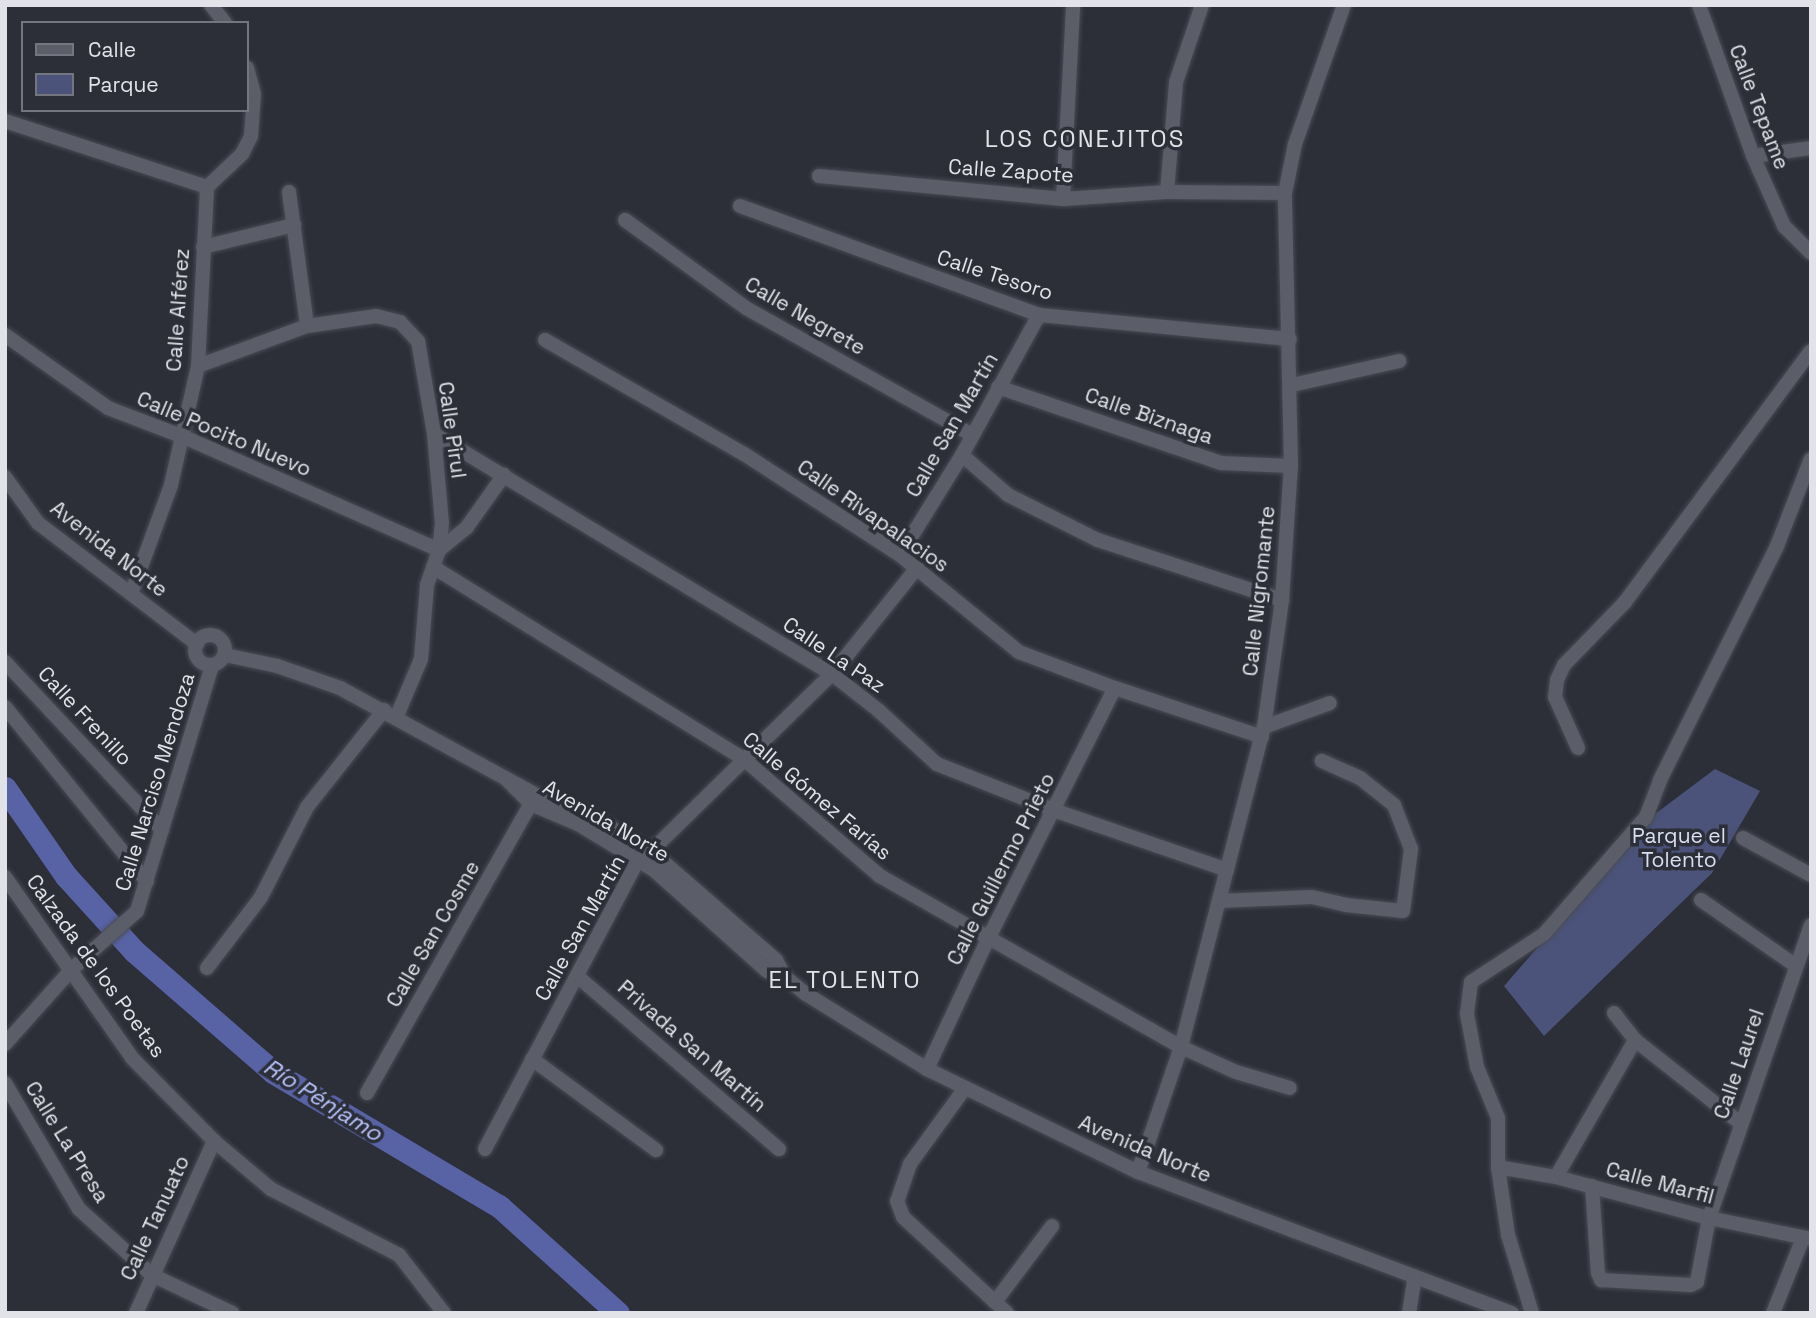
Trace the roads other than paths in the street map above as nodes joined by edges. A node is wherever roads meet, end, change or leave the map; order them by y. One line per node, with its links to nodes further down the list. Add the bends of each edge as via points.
1 (211, 5): 6 (street)
2 (1073, 5): 16 (street)
3 (1202, 5): 14 (street, via 1176,82)
4 (1344, 5): 15 (street, Calle Nigromante, via 1295,144)
5 (1699, 5): 10 (street, Calle Tepame)
6 (223, 21)
7 (248, 72): 12 (street, via 254,94 251,136 242,155)
8 (5, 121): 12 (street)
9 (1811, 148): 10 (street)
10 (1753, 156): 21 (street, Calle Tepame, via 1784,226)
11 (819, 176): 16 (street, Calle Zapote)
12 (207, 187): 20 (street, Calle Alférez)
13 (289, 192): 19 (street)
14 (1167, 192): 15 (street, Calle Zapote); 16 (street, Calle Zapote)
15 (1285, 193): 25 (street, Calle Nigromante)
16 (1062, 199)
17 (740, 206): 22 (street, Calle Tesoro)
18 (625, 220): 33 (street, Calle Negrete, via 746,308)
19 (294, 225): 20 (street); 23 (street)
20 (203, 247): 29 (street, Calle Alférez)
21 (1811, 253)
22 (1039, 315): 25 (street, Calle Tesoro); 31 (street, Calle San Martín)
23 (307, 326): 29 (street); 32 (street, Calle Pirul, via 376,316 400,322 418,341)
24 (5, 335): 34 (street, Calle Pocito Nuevo, via 108,408)
25 (1290, 339): 30 (street, Calle Nigromante)
26 (545, 340): 41 (street, Calle Rivapalacios, via 744,454)
27 (1811, 351): 56 (street, via 1625,602 1564,665 1555,697)
28 (1399, 361): 30 (street)
29 (198, 366): 34 (street, Calle Alférez)
30 (1292, 385): 37 (street, Calle Nigromante)
31 (998, 387): 33 (street, Calle San Martín); 37 (street, Calle Biznaga, via 1221,463)
32 (434, 434): 38 (street, Calle La Paz); 40 (street, Calle Pirul, via 442,523)
33 (972, 435): 35 (street, Calle San Martín)
34 (184, 437): 40 (street, Calle Pocito Nuevo); 44 (street, Calle Alférez)
35 (962, 455): 41 (street, Calle San Martín); 45 (street, via 1008,495 1098,540)
36 (1811, 459): 93 (street, via 1777,546 1646,817 1544,934 1471,982 1467,1014 1477,1067 1498,1118)
37 (1291, 466): 45 (street, Calle Nigromante)
38 (504, 475): 40 (street, via 467,527); 50 (street, Calle La Paz)
39 (5, 477): 44 (street, Avenida Norte, via 38,523)
40 (439, 550): 42 (street)
41 (900, 555): 43 (street, Calle Rivapalacios)
42 (433, 567): 54 (street, via 427,585 421,659); 57 (street, Calle Gómez Farías)
43 (917, 568): 50 (street, Calle San Martín); 51 (street, Calle Rivapalacios, via 1019,652)
44 (131, 594): 46 (street, Avenida Norte)
45 (1282, 600): 55 (street, Calle Nigromante)
46 (197, 644): 47 (street, via 205,636 213,636 225,645); 49 (street, via 196,655)
47 (225, 655): 49 (street); 54 (street, Avenida Norte, via 277,666 340,688)
48 (5, 662): 61 (street, Calle Frenillo)
49 (212, 665): 61 (street, Calle Narciso Mendoza)
50 (832, 674): 57 (street, Calle San Martín); 60 (street, Calle La Paz, via 937,764)
51 (1115, 688): 55 (street, Calle Rivapalacios); 60 (street, Calle Guillermo Prieto)
52 (1330, 703): 55 (street)
53 (5, 706): 68 (street)
54 (390, 714): 59 (street, Avenida Norte, via 505,778); 74 (street, via 307,807 261,897)
55 (1263, 732): 65 (street, Calle Nigromante)
56 (1578, 748)
57 (745, 760): 63 (street, Calle San Martín); 72 (street, Calle Gómez Farías, via 880,876)
58 (1322, 761): 70 (street, via 1360,778 1394,805 1411,849 1403,911 1312,897)
59 (533, 800): 63 (street, Avenida Norte, via 586,814); 64 (street, Avenida Norte); 87 (street, Calle San Cosme)
60 (1053, 810): 65 (street, Calle La Paz); 72 (street, Calle Guillermo Prieto)
61 (162, 830): 68 (street, Calle Narciso Mendoza)
62 (1743, 838): 66 (street)
63 (651, 851): 64 (street, Calle San Martín); 77 (street, Avenida Norte, via 776,960)
64 (638, 860): 76 (street, Calle San Martín); 77 (street, Avenida Norte, via 767,971)
65 (1227, 870): 70 (street, Calle Nigromante)
66 (1811, 875)
67 (5, 877): 75 (street, Calzada de los Poetas)
68 (148, 882): 75 (street, Calle Narciso Mendoza, via 137,911)
69 (1701, 900): 73 (street)
70 (1219, 901): 81 (street, Calle Nigromante)
71 (1811, 925): 73 (street, Calle Laurel)
72 (988, 939): 81 (street, Calle Gómez Farías); 83 (street, Calle Guillermo Prieto)
73 (1796, 965): 88 (street, Calle Laurel)
74 (207, 968)
75 (72, 969): 80 (street); 89 (street, Calzada de los Poetas, via 132,1058)
76 (577, 976): 82 (street, Calle San Martín); 91 (street, Privada San Martín)
77 (785, 977): 83 (street, Avenida Norte)
78 (1614, 1013): 79 (street)
79 (1635, 1040): 88 (street); 95 (street)
80 (5, 1044)
81 (1181, 1047): 86 (street, Calle Gómez Farías, via 1236,1072); 94 (street, Calle Nigromante)
82 (532, 1059): 90 (street, Calle San Martín); 92 (street)
83 (927, 1069): 85 (street, Avenida Norte)
84 (5, 1083): 101 (street, Calle La Presa, via 79,1209)
85 (965, 1088): 94 (street, Avenida Norte); 103 (street, via 910,1164 897,1201 903,1217)
86 (1290, 1088)
87 (367, 1093)
88 (1740, 1123): 97 (street, Calle Laurel)
89 (214, 1141): 100 (street, Calzada de los Poetas, via 271,1189 399,1255); 101 (street, Calle Tanuato)
90 (485, 1149)
91 (779, 1149)
92 (656, 1150)
93 (1498, 1167): 95 (street, Calle Marfil); 111 (street, via 1508,1236)
94 (1138, 1172): 102 (street, Avenida Norte)
95 (1556, 1177): 96 (street, Calle Marfil)
96 (1592, 1186): 97 (street, Calle Marfil); 97 (street, Calle Laurel, via 1601,1280 1697,1282)
97 (1709, 1218): 99 (street, Calle Marfil)
98 (1052, 1226): 103 (street)
99 (1807, 1238): 112 (street)
100 (414, 1274): 106 (street, Calzada de los Poetas); 107 (street, via 425,1271)
101 (152, 1275): 104 (street, Calle Tanuato); 105 (street, Calle La Presa)
102 (1415, 1276): 109 (street); 110 (street, Avenida Norte)
103 (995, 1302): 108 (street)
104 (136, 1313)
105 (232, 1313)
106 (443, 1313)
107 (454, 1313)
108 (1007, 1313)
109 (1409, 1313)
110 (1512, 1313)
111 (1532, 1313)
112 (1773, 1313)

